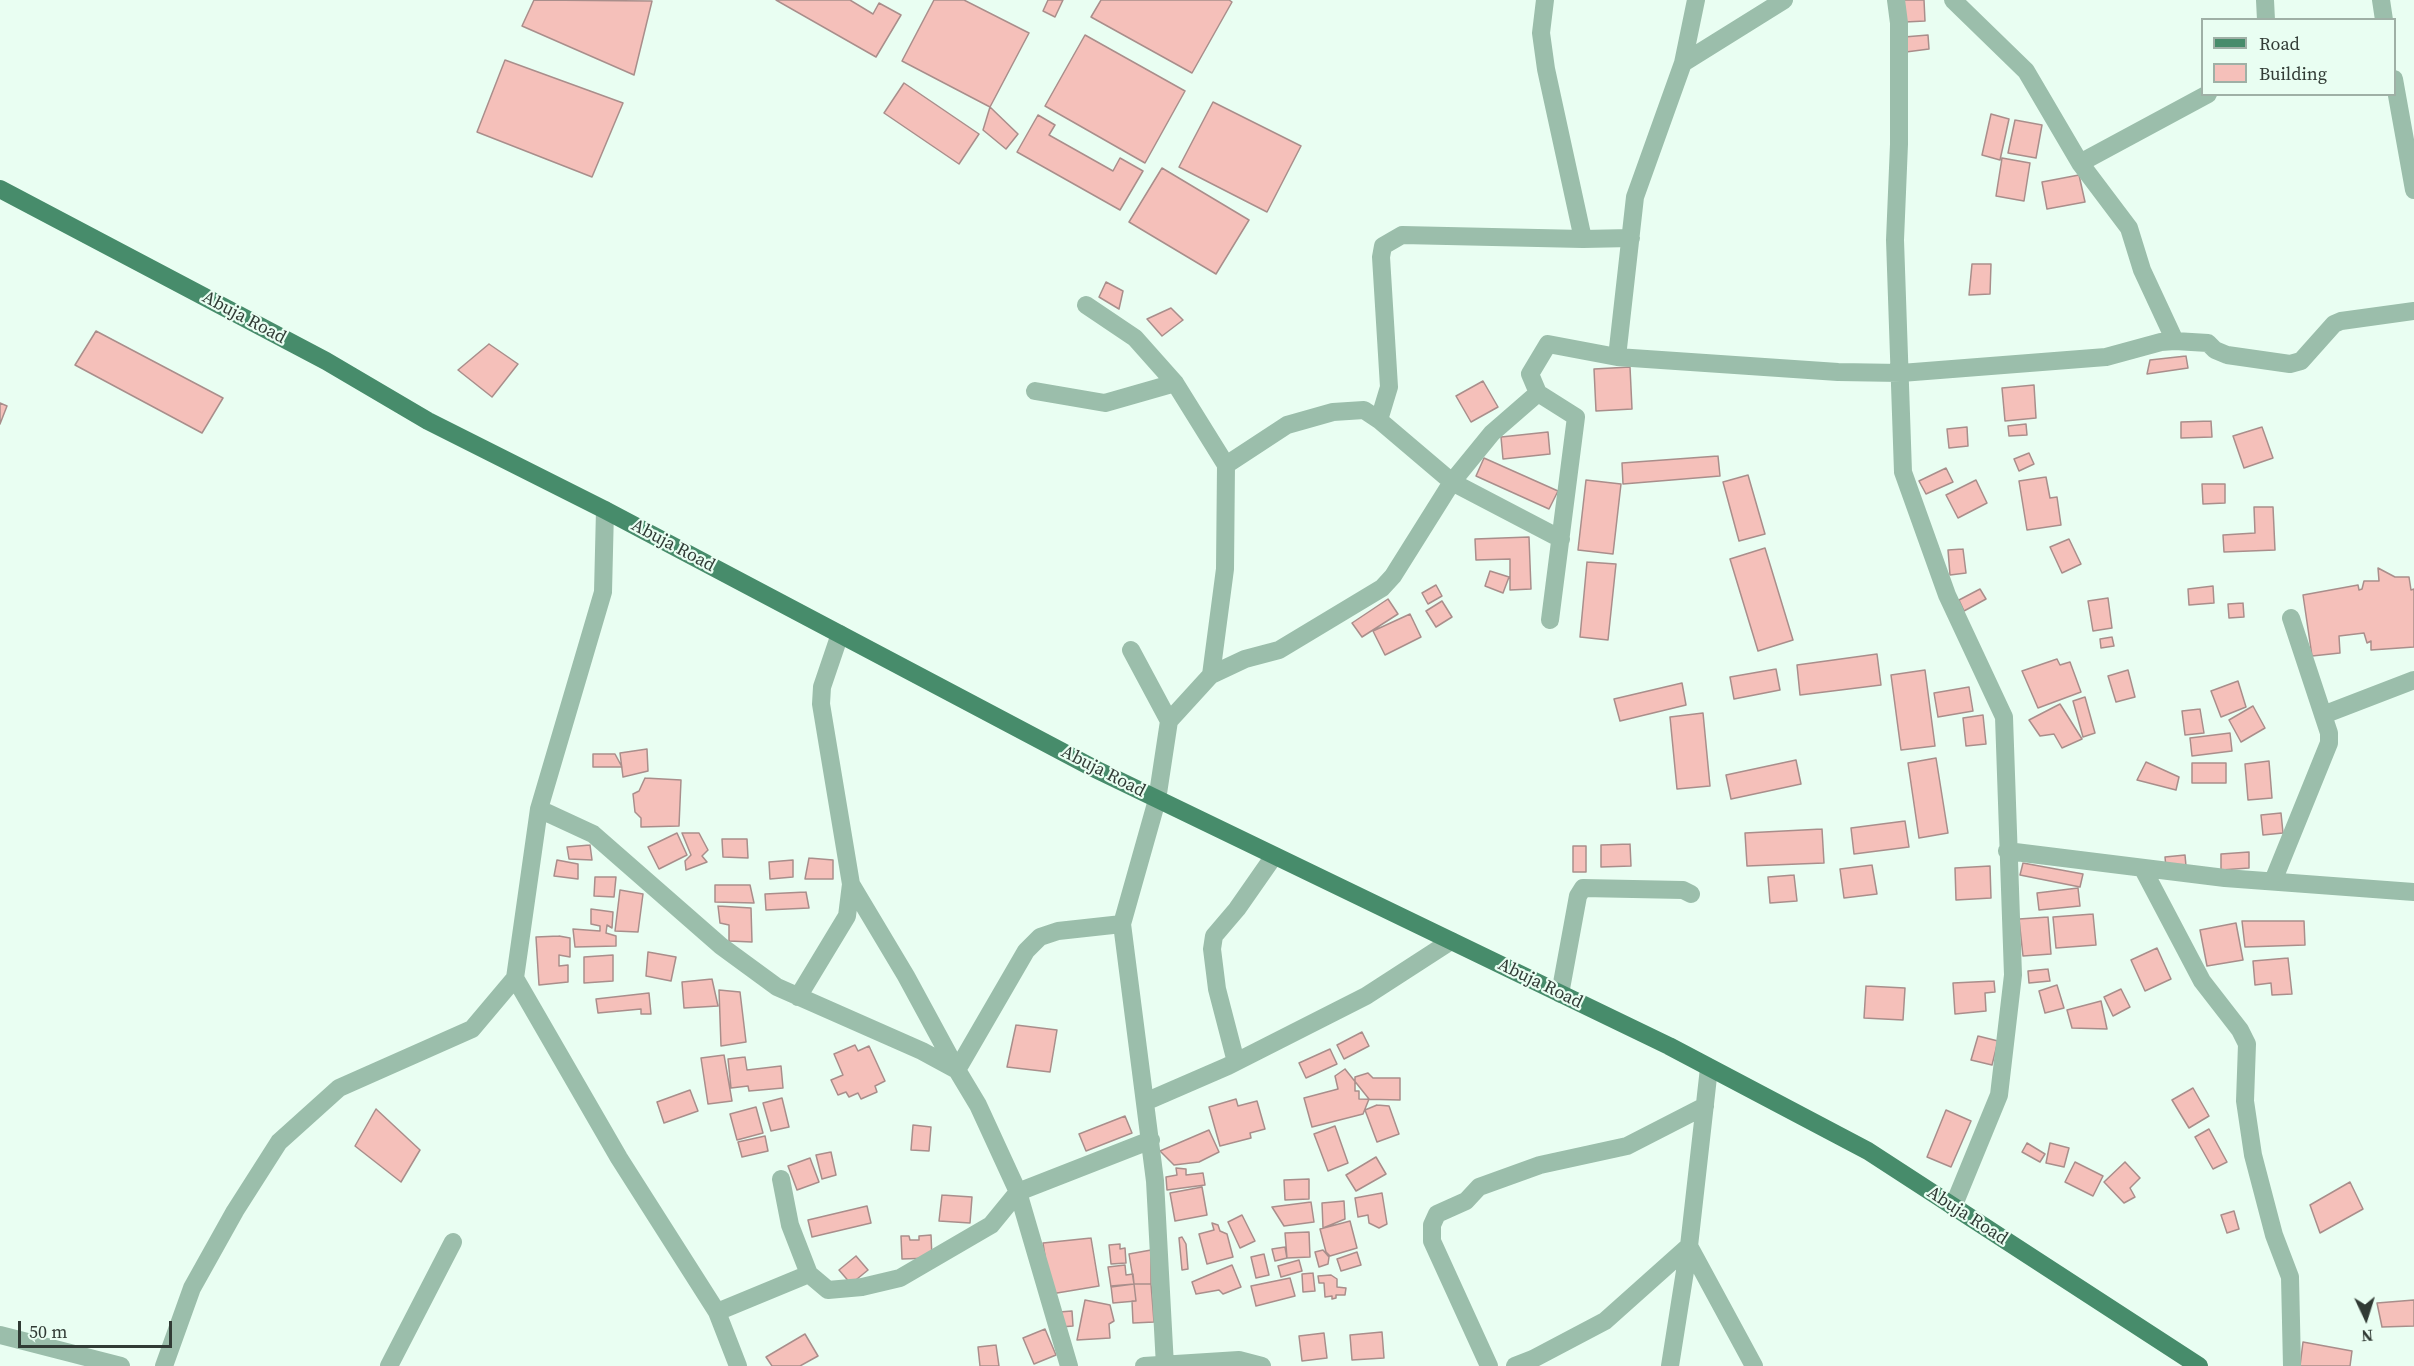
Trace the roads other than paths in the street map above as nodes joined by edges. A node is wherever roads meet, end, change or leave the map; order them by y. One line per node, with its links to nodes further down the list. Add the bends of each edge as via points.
1 (1545, 0): 17 (street, via 1541,33 1546,69)
2 (1696, 0): 10 (street)
3 (1784, 0): 10 (street)
4 (1896, 0): 22 (street, via 1899,144 1895,240)
5 (1953, 0): 13 (street, via 2026,71)
6 (2265, 0): 8 (street)
7 (2381, 0): 9 (street)
8 (2266, 18)
9 (2384, 18)
10 (1683, 63): 16 (street, via 1635,197)
11 (2396, 90): 15 (street)
12 (2204, 96): 13 (street)
13 (2080, 163): 20 (street, via 2129,228 2142,270)
14 (0, 189): 29 (main road, Abuja Road, via 326,361 428,421)
15 (2414, 190)
16 (1631, 238): 17 (street); 21 (street)
17 (1583, 239): 26 (street, via 1402,235 1383,246 1389,387)
18 (1086, 305): 23 (street, via 1135,338)
19 (2414, 311): 20 (street, via 2341,321 2301,361 2290,364 2227,355 2208,343)
20 (2175, 341): 22 (street, via 2106,357)
21 (1617, 357): 22 (street); 25 (street, via 1548,344 1530,374)
22 (1901, 373): 41 (street, via 1903,472 1907,487 1947,595 2004,717)
23 (1175, 383): 24 (street, via 1105,403); 27 (street)
24 (1035, 391)
25 (1538, 393): 28 (street, via 1492,433); 30 (street, via 1576,417)
26 (1379, 420): 27 (street, via 1364,410 1333,412 1287,425); 28 (street)
27 (1226, 465): 35 (street, via 1224,568)
28 (1452, 482): 30 (street); 35 (street, via 1382,588 1279,650 1245,658)
29 (605, 510): 33 (main road, Abuja Road); 40 (street, via 603,592)
30 (1561, 538): 32 (street)
31 (2291, 618): 37 (street)
32 (1550, 620)
33 (840, 634): 39 (main road, Abuja Road); 45 (street, via 822,687 821,704)
34 (1131, 650): 38 (street)
35 (1211, 675): 38 (street)
36 (2414, 680): 37 (street)
37 (2323, 715): 44 (street, via 2329,743)
38 (1169, 721): 39 (street)
39 (1157, 800): 42 (main road, Abuja Road); 48 (street)
40 (538, 809): 50 (street); 52 (street, via 593,834 721,946 777,987)
41 (2007, 851): 43 (street); 61 (street, via 2013,975 2000,1095)
42 (1274, 856): 49 (main road, Abuja Road); 53 (street, via 1214,936 1217,990)
43 (2142, 869): 44 (street); 80 (street, via 2202,981 2247,1044 2245,1101 2253,1155 2274,1235 2290,1277)
44 (2273, 881): 46 (street)
45 (851, 884): 52 (street, via 847,916); 55 (street)
46 (2414, 892)
47 (1691, 894): 51 (street, via 1683,890 1583,888 1578,896)
48 (1122, 924): 55 (street, via 1058,931 1040,937 1026,951); 56 (street)
49 (1451, 941): 51 (main road, Abuja Road); 53 (street, via 1366,996)
50 (515, 978): 65 (street, via 619,1158); 68 (street, via 472,1029 339,1088 279,1142 192,1288)
51 (1560, 994): 54 (main road, Abuja Road)
52 (798, 997): 55 (street)
53 (1236, 1062): 56 (street)
54 (1709, 1068): 57 (street); 61 (main road, Abuja Road, via 1868,1151)
55 (957, 1070): 60 (street, via 978,1105)
56 (1145, 1102): 58 (street)
57 (1705, 1106): 63 (street); 75 (street, via 1627,1146 1540,1165 1479,1187 1466,1201 1437,1214 1432,1241)
58 (1150, 1140): 60 (street); 73 (street)
59 (781, 1179): 64 (street, via 790,1225)
60 (1018, 1192): 64 (street, via 991,1226 900,1278 828,1290); 71 (street)
61 (1953, 1207): 79 (main road, Abuja Road)
62 (453, 1242): 69 (street)
63 (1689, 1246): 76 (street, via 1605,1322); 77 (street); 78 (street)
64 (809, 1274): 65 (street)
65 (717, 1312): 70 (street)
66 (0, 1335): 67 (street)
67 (121, 1366)
68 (164, 1366)
69 (388, 1366)
70 (738, 1366)
71 (1069, 1366)
72 (1144, 1366): 73 (street)
73 (1165, 1366): 74 (street, via 1239,1360)
74 (1262, 1366)
75 (1489, 1366)
76 (1515, 1366)
77 (1670, 1366)
78 (1754, 1366)
79 (2199, 1366)
80 (2292, 1366)

